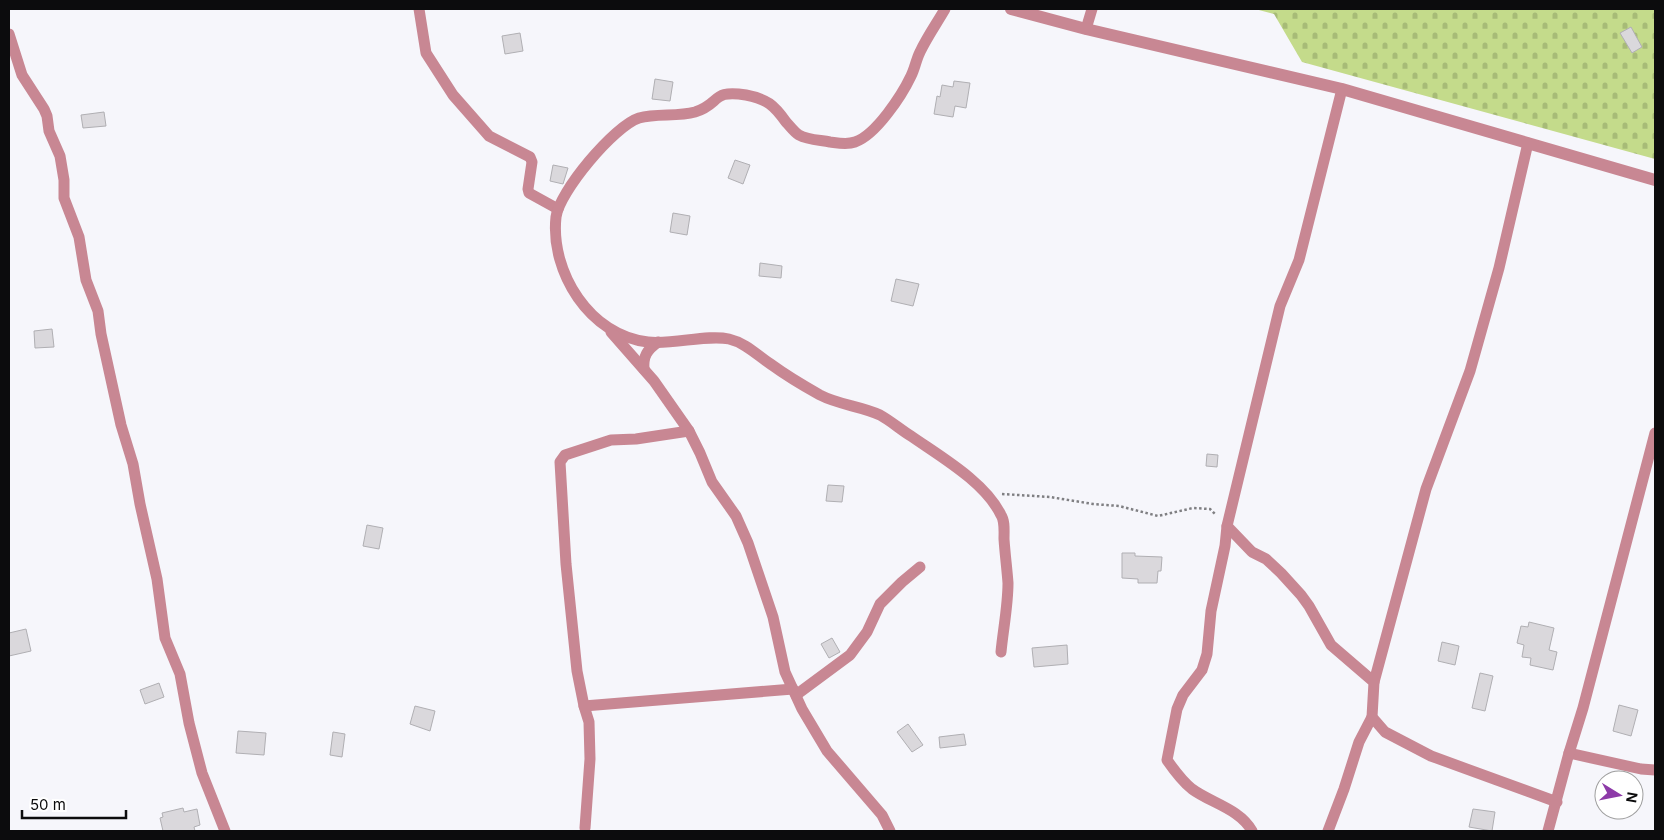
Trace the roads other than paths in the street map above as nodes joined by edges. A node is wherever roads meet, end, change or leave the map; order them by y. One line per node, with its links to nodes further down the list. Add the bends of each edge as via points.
1 (419, 9): 10 (street, via 426,53 453,95 489,136 530,157 529,193)
2 (945, 9): 10 (street, via 897,101 866,137 849,144 803,137 769,102 748,95 725,93 698,111 647,116 627,124 587,163)
3 (1011, 9): 5 (street)
4 (1092, 9): 5 (street)
5 (1086, 29): 7 (street)
6 (9, 34): 27 (street, via 22,75 44,109 60,156 64,198 80,238 86,280 98,311 120,425 133,464 157,579 165,638 180,674 202,773)
7 (1342, 89): 8 (street); 16 (street, via 1299,260 1280,306)
8 (1528, 143): 9 (street); 19 (street, via 1499,268 1470,371 1426,489)
9 (1655, 180)
10 (558, 209): 11 (street, via 556,250 567,278 578,299)
11 (606, 327): 12 (street, via 623,336); 13 (street)
12 (658, 342): 13 (street, via 646,352); 18 (street, via 715,338 745,345 823,397 880,415 986,493 1003,517 1008,586)
13 (644, 369): 14 (street)
14 (689, 431): 20 (street, via 712,482 736,516 748,543 773,617 785,672); 21 (street, via 611,440 564,456 560,462 566,564 577,671)
15 (1655, 435): 23 (street)
16 (1227, 526): 19 (street, via 1252,552 1266,559 1281,573 1310,606 1331,645); 29 (street, via 1226,546 1211,611 1207,654 1202,670 1183,695 1177,709 1167,760 1192,789 1236,814)
17 (920, 568): 20 (street, via 880,604 867,632 850,655)
18 (1001, 652)
19 (1374, 682): 22 (street)
20 (794, 692): 21 (street); 28 (street, via 827,751 882,815)
21 (584, 706): 26 (street, via 589,722 590,759)
22 (1372, 717): 25 (street, via 1385,732 1431,756); 30 (street, via 1359,742)
23 (1569, 753): 24 (street); 25 (street)
24 (1655, 770)
25 (1557, 802): 31 (street)
26 (585, 828)
27 (225, 831)
28 (890, 831)
29 (1252, 831)
30 (1328, 831)
31 (1548, 831)

